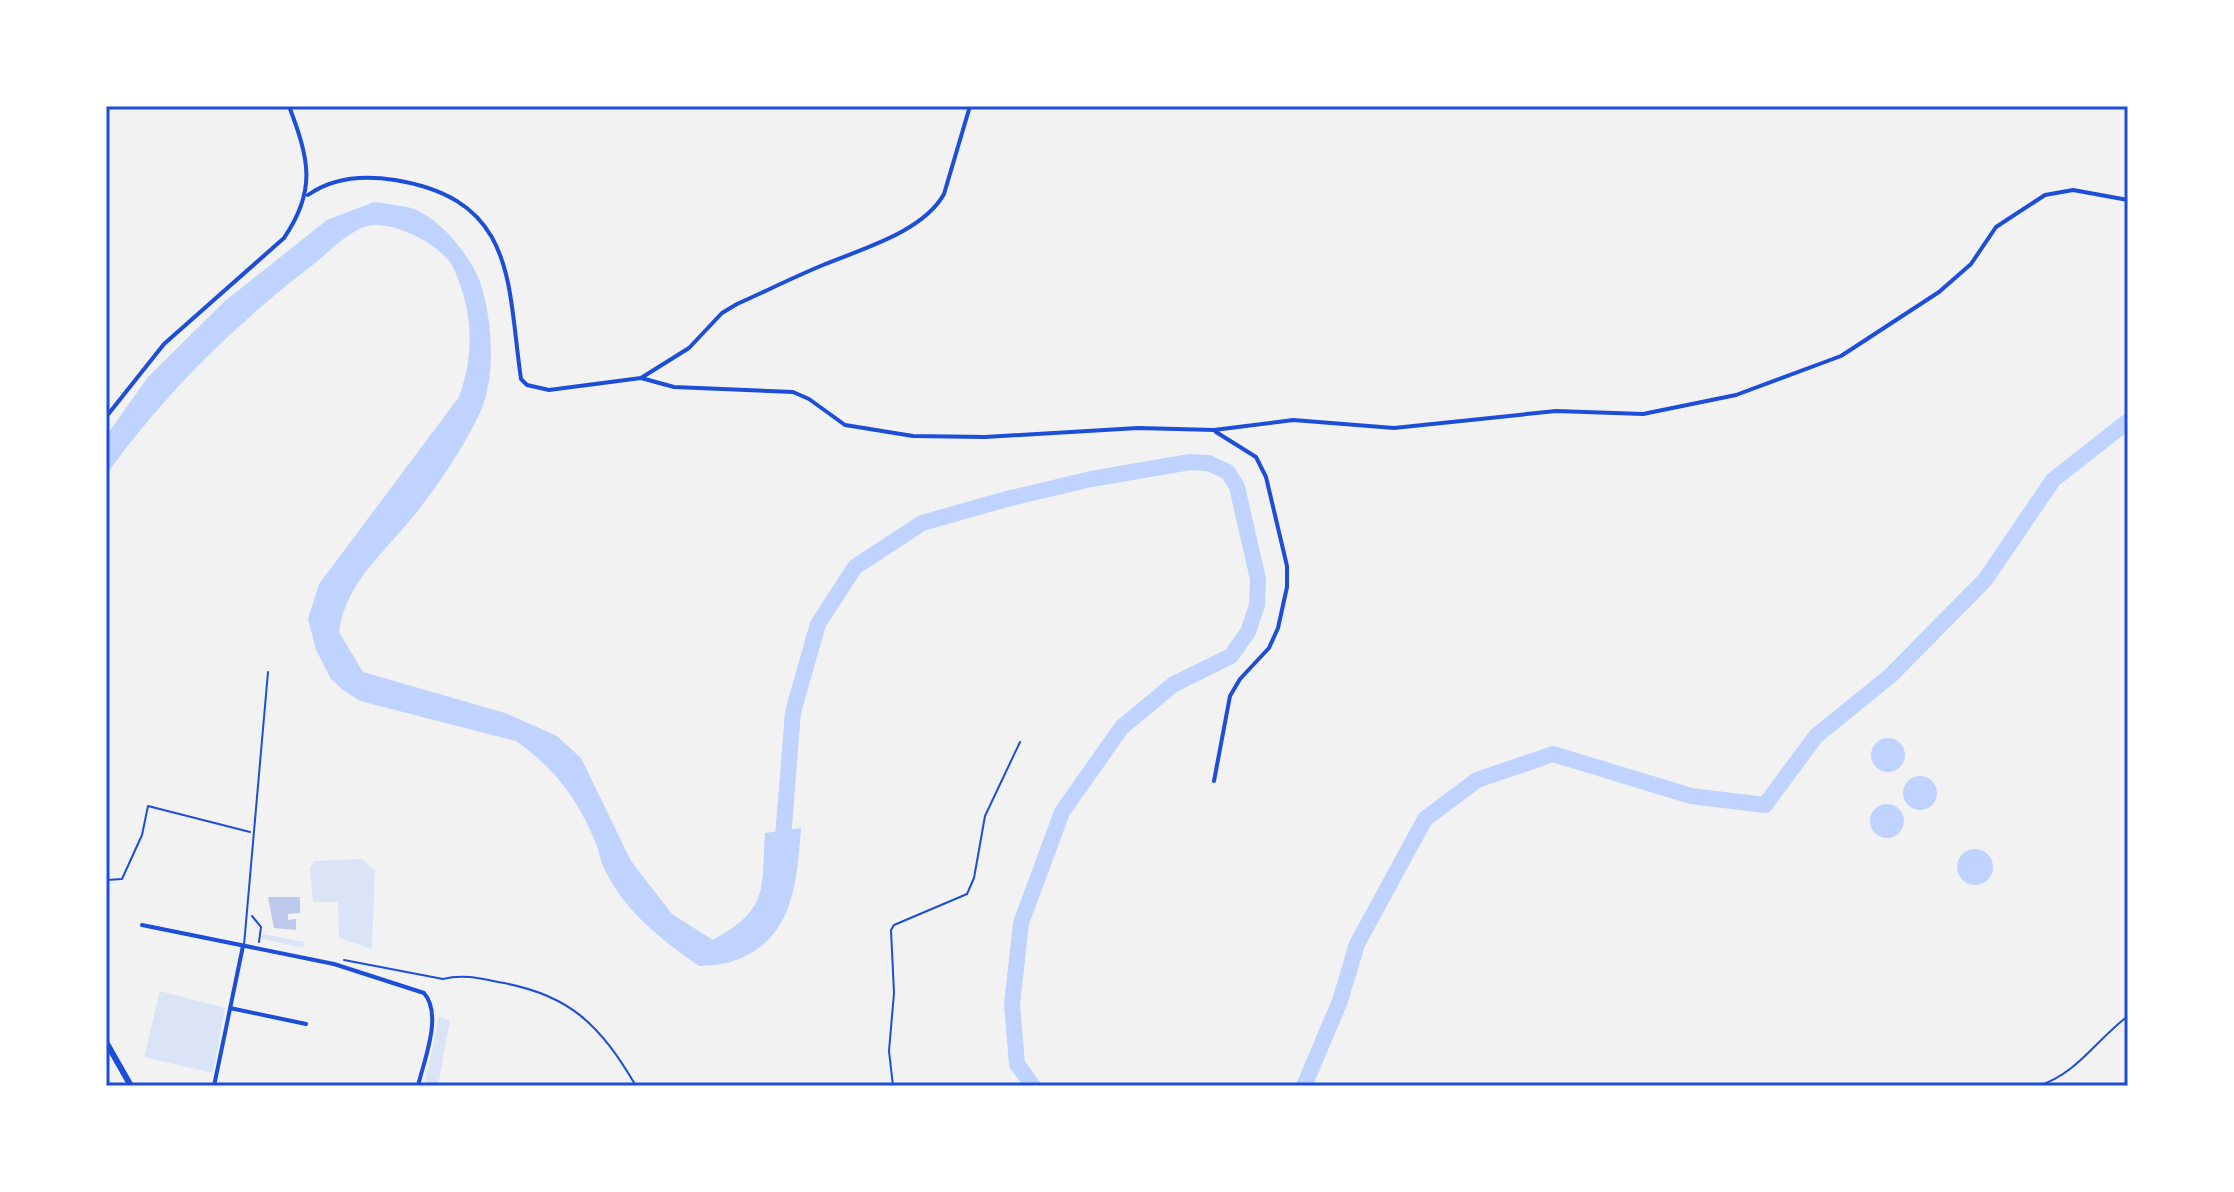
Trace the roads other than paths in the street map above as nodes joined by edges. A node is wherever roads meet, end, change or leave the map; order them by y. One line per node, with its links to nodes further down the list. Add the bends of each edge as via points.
1 (289, 106): 3 (street)
2 (970, 106): 5 (street, via 951,178 938,204 875,246 737,304 689,348)
3 (308, 195): 5 (street, via 323,184 359,178 417,184 448,196 468,210 499,249 515,303 521,379 527,385 549,390); 6 (street, via 284,238 164,344)
4 (2128, 200): 7 (street, via 2073,190 2045,195 1996,227 1971,264 1880,333 1841,356 1736,395 1627,415 1556,411 1394,428 1270,421)
5 (641, 378): 7 (street, via 674,387 793,392 845,425 900,435)
6 (106, 417)
7 (1214, 430): 10 (street, via 1256,457 1266,477 1287,566 1278,628 1269,648 1230,696)
8 (268, 672): 12 (lane)
9 (1020, 742): 20 (lane, via 985,816 967,894 891,930)
10 (1214, 781)
11 (142, 925): 12 (street)
12 (243, 946): 13 (street); 19 (street, via 334,964 424,993 432,1019)
13 (230, 1008): 15 (street); 18 (street)
14 (2128, 1016): 21 (lane, via 2076,1066)
15 (306, 1024)
16 (106, 1042): 17 (street)
17 (131, 1086)
18 (214, 1086)
19 (418, 1086)
20 (893, 1086)
21 (2038, 1086)

